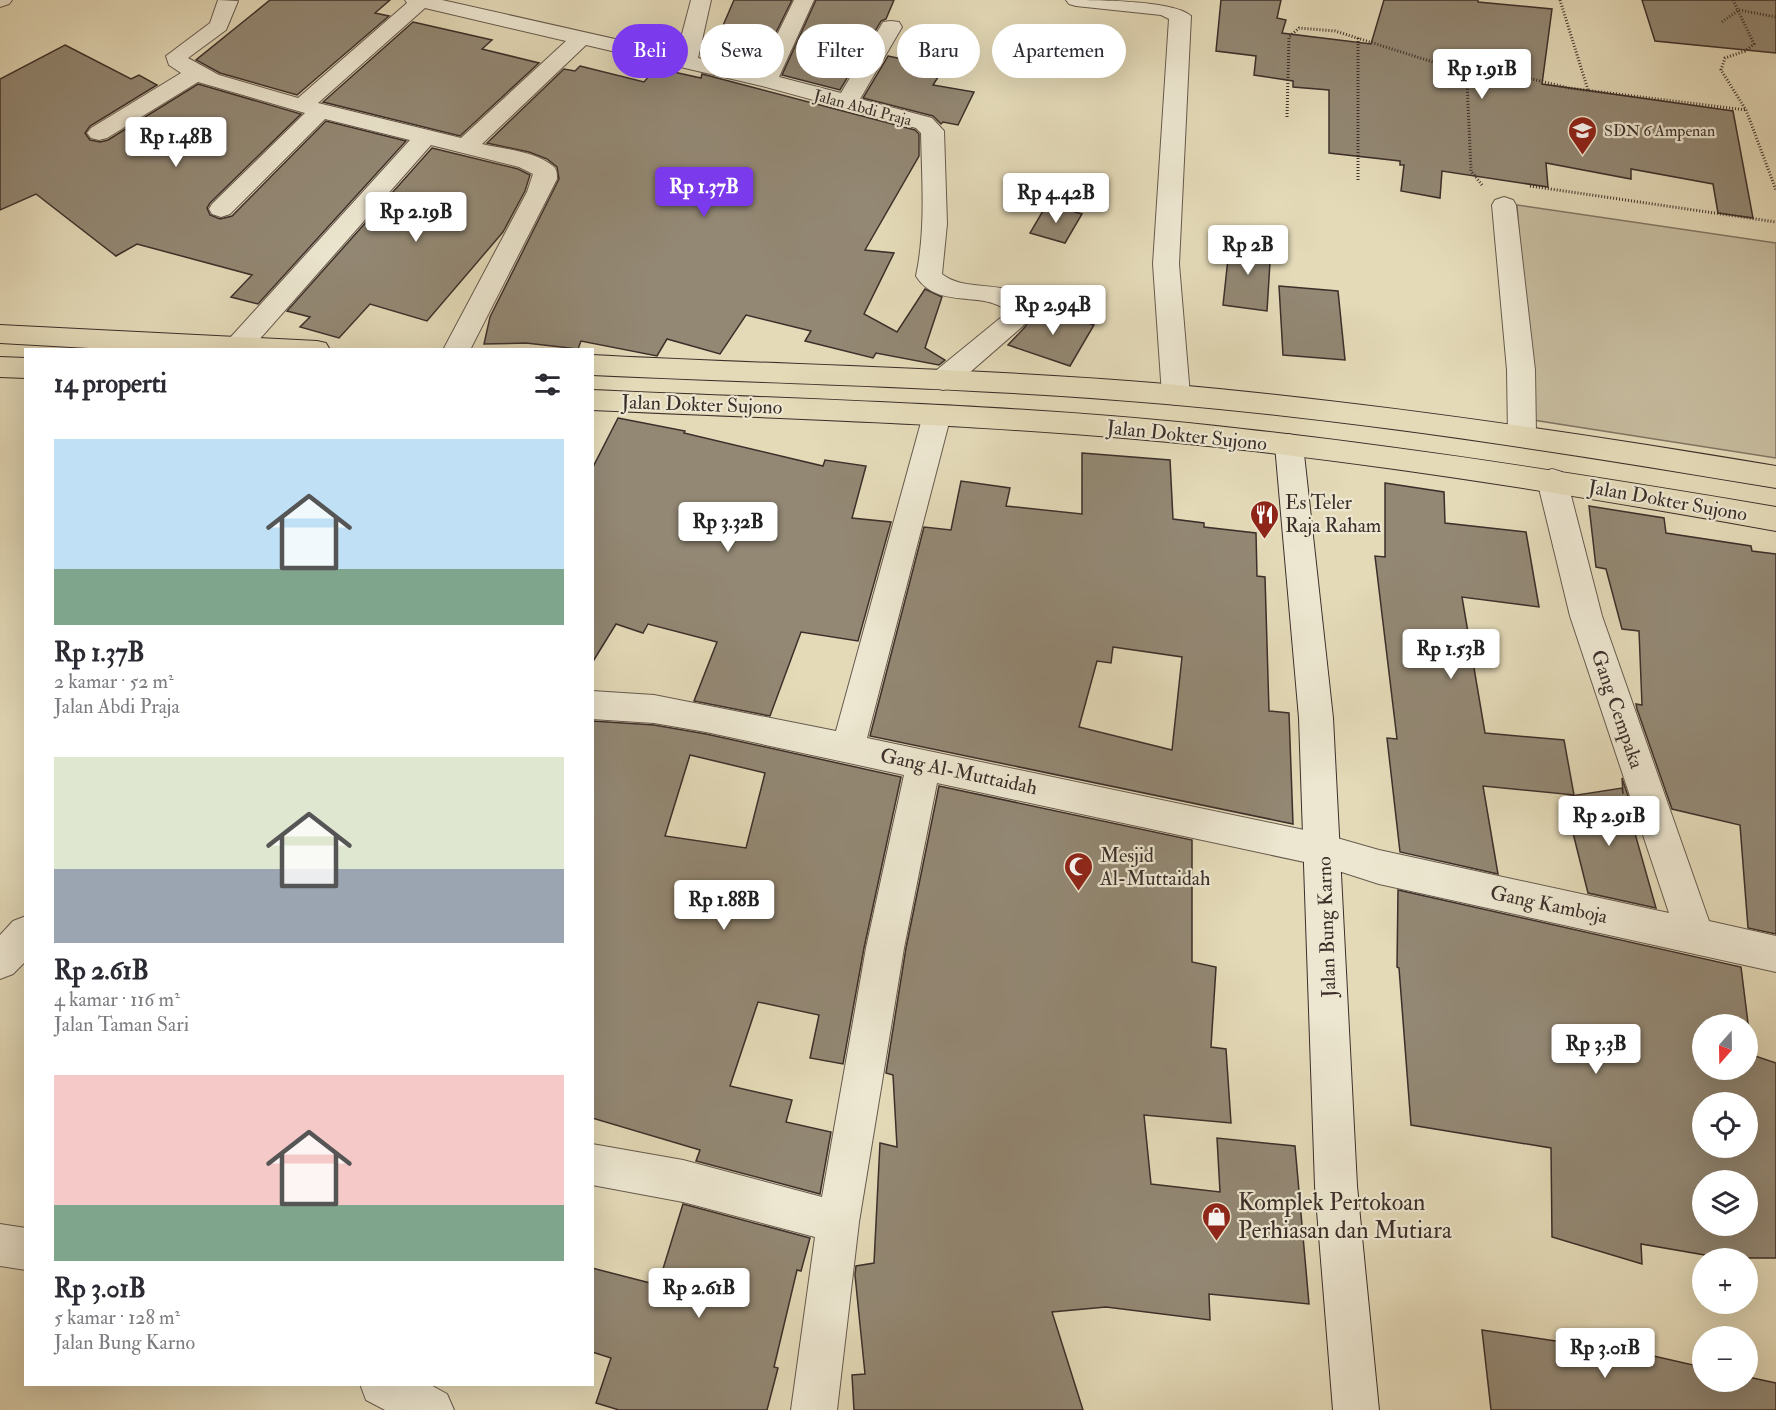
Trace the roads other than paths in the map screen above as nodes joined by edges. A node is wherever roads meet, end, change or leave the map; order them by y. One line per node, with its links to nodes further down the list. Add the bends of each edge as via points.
1 (701, 0): 10 (street)
2 (804, 0): 13 (street)
3 (1076, 0): 6 (street)
4 (228, 1): 12 (street, via 219,26 177,56 177,60)
5 (418, 1): 8 (street, Jalan Abdi Praja); 15 (street)
6 (1136, 3): 29 (street, via 1180,16 1166,264)
7 (891, 27): 14 (street)
8 (580, 39): 9 (street, Jalan Abdi Praja); 18 (street)
9 (612, 46)
10 (688, 54)
11 (688, 62): 13 (street, Jalan Abdi Praja)
12 (197, 73): 15 (street); 16 (street)
13 (766, 80): 14 (street, Jalan Abdi Praja)
14 (847, 102): 28 (street, Jalan Abdi Praja, via 924,123 932,131 929,276 933,282 1005,299 1020,308 1014,320)
15 (311, 108): 17 (street); 20 (street)
16 (99, 133)
17 (426, 136): 18 (street); 22 (street)
18 (466, 146): 24 (street, via 537,166 544,171 545,179)
19 (1504, 205): 34 (street, via 1521,370)
20 (221, 209)
21 (0, 334): 22 (highway)
22 (238, 346): 23 (highway)
23 (278, 348)
24 (457, 348)
25 (0, 367): 27 (highway)
26 (594, 367): 28 (highway)
27 (24, 368)
28 (943, 380): 29 (highway)
29 (1176, 395): 31 (highway)
30 (594, 400): 33 (highway, Jalan Dokter Sujono)
31 (1242, 400): 32 (highway); 35 (highway)
32 (1334, 411): 34 (highway); 37 (highway)
33 (937, 415): 35 (highway, Jalan Dokter Sujono); 42 (street)
34 (1522, 435): 38 (highway)
35 (1242, 439): 36 (highway, Jalan Dokter Sujono)
36 (1289, 445): 37 (highway, Jalan Dokter Sujono); 44 (street, Jalan Bung Karno, via 1316,718)
37 (1335, 450): 39 (highway, Jalan Dokter Sujono)
38 (1776, 477)
39 (1552, 480): 40 (highway, Jalan Dokter Sujono); 45 (street, Gang Cempaka, via 1586,616)
40 (1776, 519)
41 (594, 705): 42 (street, Gang Al-Muttaidah, via 654,709)
42 (848, 747): 43 (street, Gang Al-Muttaidah)
43 (924, 764): 44 (street, Gang Al-Muttaidah); 50 (street, via 885,948)
44 (1323, 850): 45 (street, Gang Kamboja, via 1379,867); 56 (street, Jalan Bung Karno, via 1336,1186)
45 (1695, 935): 47 (street, Gang Kamboja)
46 (24, 936): 48 (street)
47 (1776, 954)
48 (0, 961)
49 (594, 1164): 50 (street, via 683,1180)
50 (838, 1222): 55 (street)
51 (0, 1245): 52 (street)
52 (24, 1249)
53 (386, 1386): 54 (street)
54 (431, 1410)
55 (814, 1410)
56 (1356, 1410)

